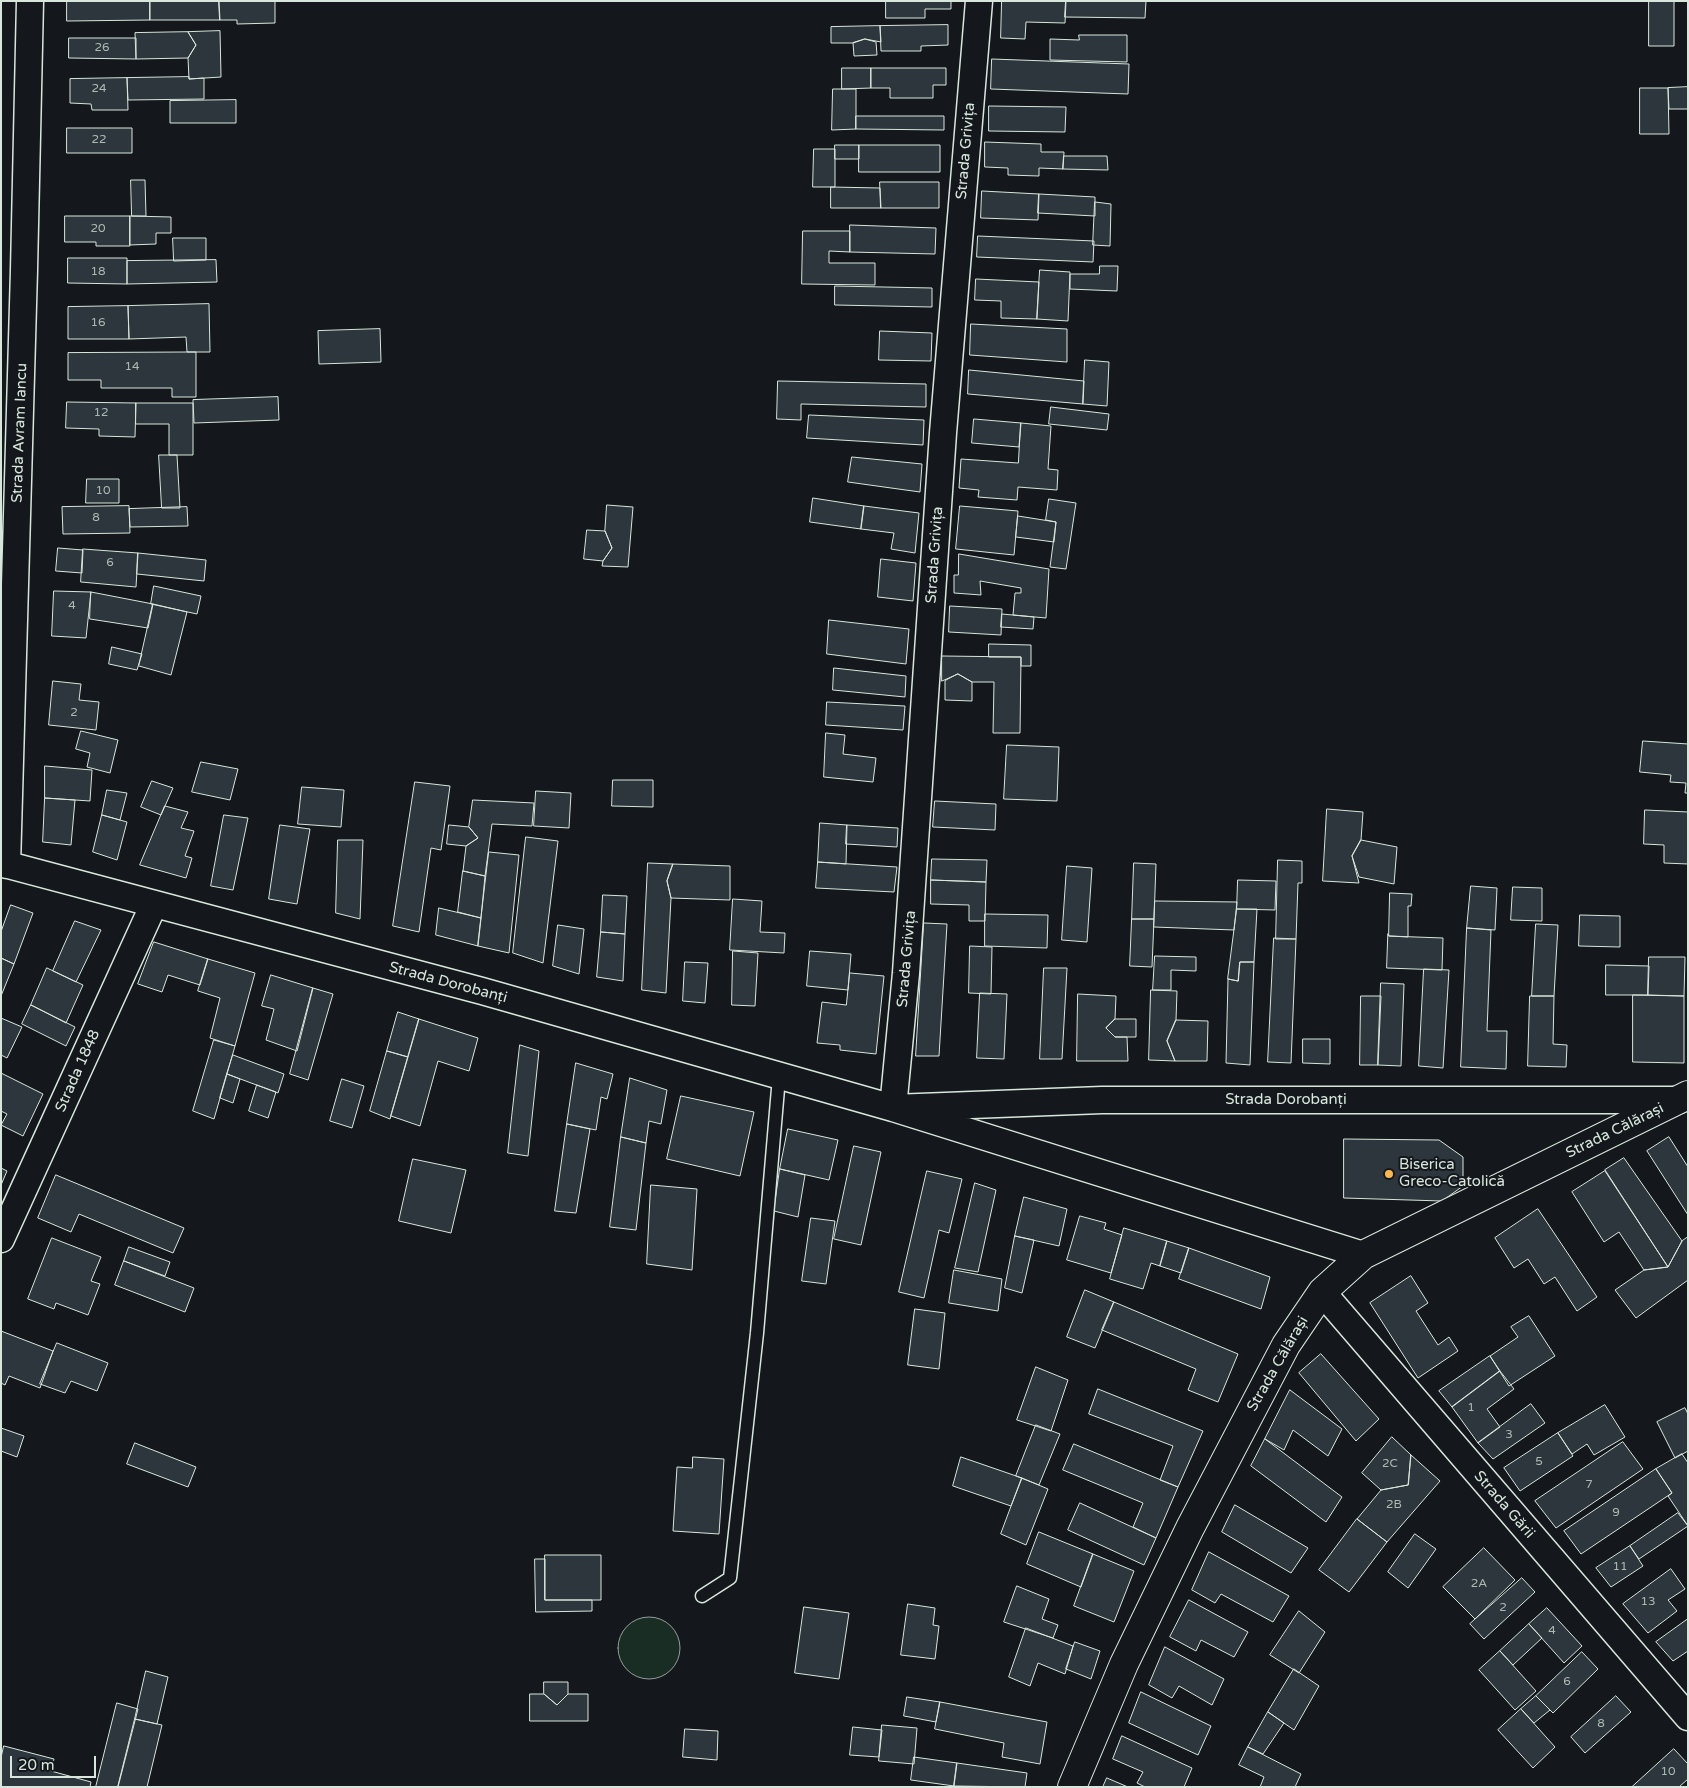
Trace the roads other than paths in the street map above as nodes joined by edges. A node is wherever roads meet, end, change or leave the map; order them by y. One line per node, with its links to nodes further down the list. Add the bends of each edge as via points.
1 (30, 1): 3 (street, Strada Avram Iancu, via 24,290)
2 (979, 1): 7 (street, Strada Grivița, via 943,433 906,973)
3 (4, 864): 4 (street, Strada Dorobanți)
4 (154, 904): 5 (street, Strada Dorobanți, via 482,991); 8 (street, Strada 1848)
5 (780, 1077): 7 (street, Strada Dorobanți); 11 (lane, via 757,1333 730,1578)
6 (1683, 1097): 7 (street, Strada Dorobanți, via 1102,1100); 9 (main road, Strada Călărași)
7 (893, 1108): 9 (street, Strada Dorobanți)
8 (1, 1239)
9 (1363, 1255): 10 (main road, Strada Călărași)
10 (1322, 1292): 12 (street, Strada Gării); 13 (main road, Strada Călărași, via 1286,1345 1190,1528 1124,1664)
11 (702, 1596)
12 (1688, 1718)
13 (1072, 1787)

